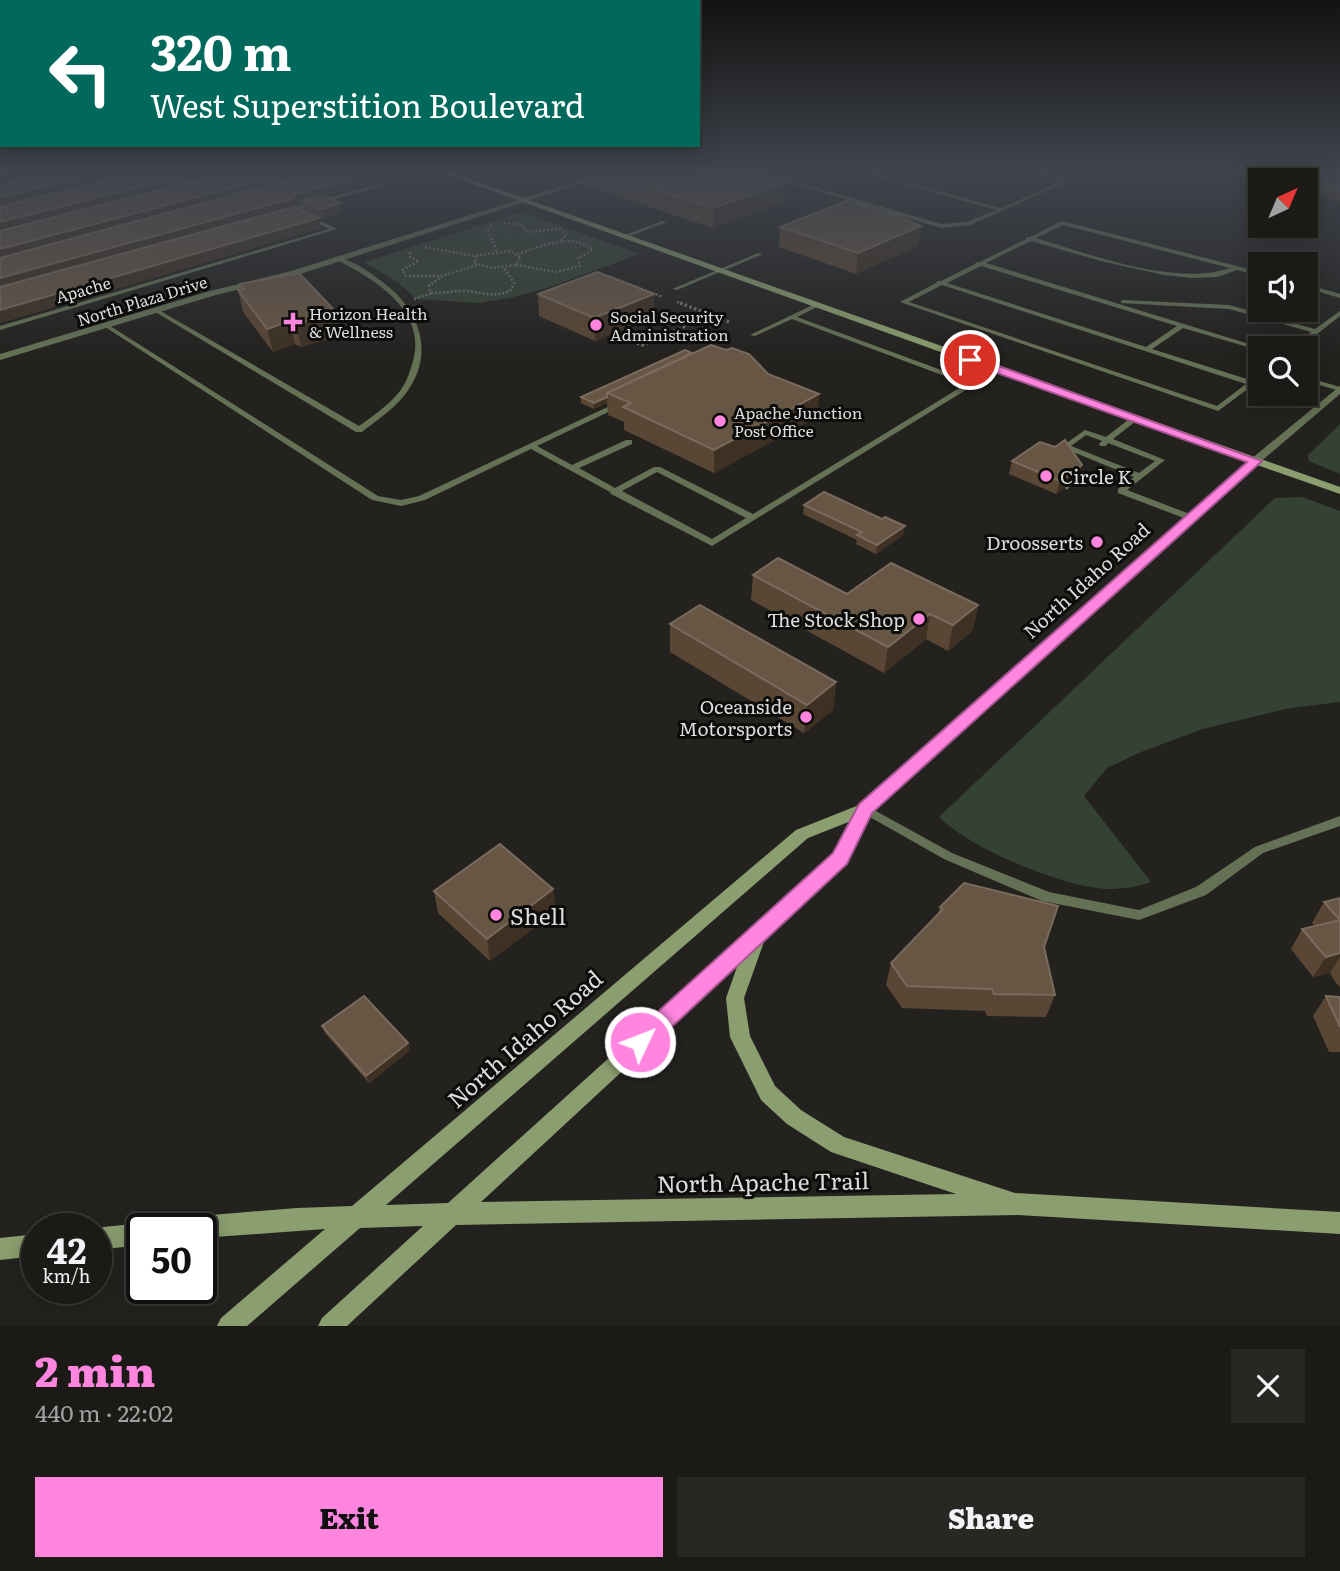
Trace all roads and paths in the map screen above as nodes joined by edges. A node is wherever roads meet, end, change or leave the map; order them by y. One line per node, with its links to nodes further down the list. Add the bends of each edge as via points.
1 (318, 234): 41 (lane, Apache)
2 (419, 234): 18 (street, North Plaza Drive)
3 (489, 234): 14 (path)
4 (565, 234): 11 (path)
5 (614, 234): 9 (main road)
6 (632, 234): 9 (lane)
7 (1037, 234): 10 (lane)
8 (1107, 234): 23 (lane)
9 (623, 237): 24 (main road)
10 (1028, 238): 19 (lane); 23 (lane, via 1161,273 1211,275)
11 (557, 243): 15 (path); 21 (path, via 580,243 593,250 578,258 580,266 571,271)
12 (420, 247): 17 (path)
13 (415, 249): 26 (path, via 408,256 419,261 402,273 418,278)
14 (497, 251): 15 (path); 17 (path)
15 (517, 254): 21 (path, via 520,258)
16 (760, 254): 24 (lane)
17 (477, 256): 20 (path)
18 (340, 259): 35 (street, North Plaza Drive); 35 (lane, via 369,273 405,304 418,348 412,379 391,405 359,430)
19 (978, 262): 27 (lane); 33 (lane)
20 (477, 265): 22 (path); 26 (path)
21 (515, 265): 22 (path)
22 (504, 268): 26 (path, via 514,280 513,288 494,297 465,291 430,292 429,286)
23 (1236, 268): 25 (lane)
24 (720, 271): 28 (lane); 34 (main road)
25 (1248, 271)
26 (442, 276)
27 (939, 282): 47 (lane); 53 (lane, via 903,302 1218,409)
28 (675, 289)
29 (1318, 290): 31 (lane)
30 (654, 293): 32 (path)
31 (1340, 296)
32 (644, 297)
33 (1114, 304): 39 (lane); 42 (lane, via 1229,307)
34 (817, 305): 38 (lane); 49 (main road)
35 (155, 310): 40 (street, North Plaza Drive)
36 (1340, 313): 42 (lane)
37 (710, 315): 43 (path, via 642,345)
38 (791, 317): 44 (lane); 52 (lane)
39 (1183, 325): 46 (lane); 47 (lane)
40 (106, 326): 48 (street, North Plaza Drive); 59 (lane, via 375,498 401,503 422,498)
41 (0, 328)
42 (1316, 331): 45 (lane)
43 (614, 333)
44 (753, 335)
45 (1310, 336)
46 (1248, 345)
47 (1147, 349): 50 (lane)
48 (0, 358)
49 (996, 369): 52 (lane); 56 (main road)
50 (1248, 382)
51 (1318, 383): 54 (lane)
52 (972, 384): 67 (lane)
53 (1248, 385)
54 (1340, 389): 60 (street, North Idaho Road)
55 (631, 398): 59 (lane)
56 (1136, 418): 58 (lane); 60 (main road)
57 (629, 442): 61 (lane)
58 (1105, 442): 63 (lane, via 1161,460); 63 (lane, via 1085,432 1065,447)
59 (531, 446): 61 (lane)
60 (1255, 461): 64 (main road); 68 (main road, North Idaho Road)
61 (572, 468): 65 (lane)
62 (1072, 468): 66 (path, via 1079,478)
63 (1140, 476): 68 (lane, via 1121,491)
64 (1340, 491)
65 (614, 492): 67 (lane, via 657,469); 67 (lane, via 712,544)
66 (1056, 494)
67 (753, 518)
68 (1192, 518): 69 (main road, North Idaho Road)
69 (865, 809): 70 (lane, via 948,856 1047,897 1139,915 1201,891 1259,850); 71 (main road, North Idaho Road, via 840,859); 74 (main road, North Idaho Road, via 802,834)
70 (1340, 821)
71 (757, 935): 72 (main road, via 735,998 740,1037 768,1093 794,1117 838,1145); 73 (main road, North Idaho Road)
72 (1018, 1204): 73 (main road, North Apache Trail); 75 (main road, North Apache Trail)
73 (452, 1214): 74 (main road, North Apache Trail); 80 (main road, North Idaho Road)
74 (356, 1217): 76 (main road, North Apache Trail); 79 (main road, North Idaho Road)
75 (1340, 1223)
76 (217, 1225)
77 (21, 1247): 78 (main road)
78 (0, 1250)
79 (229, 1326)
80 (330, 1326)

